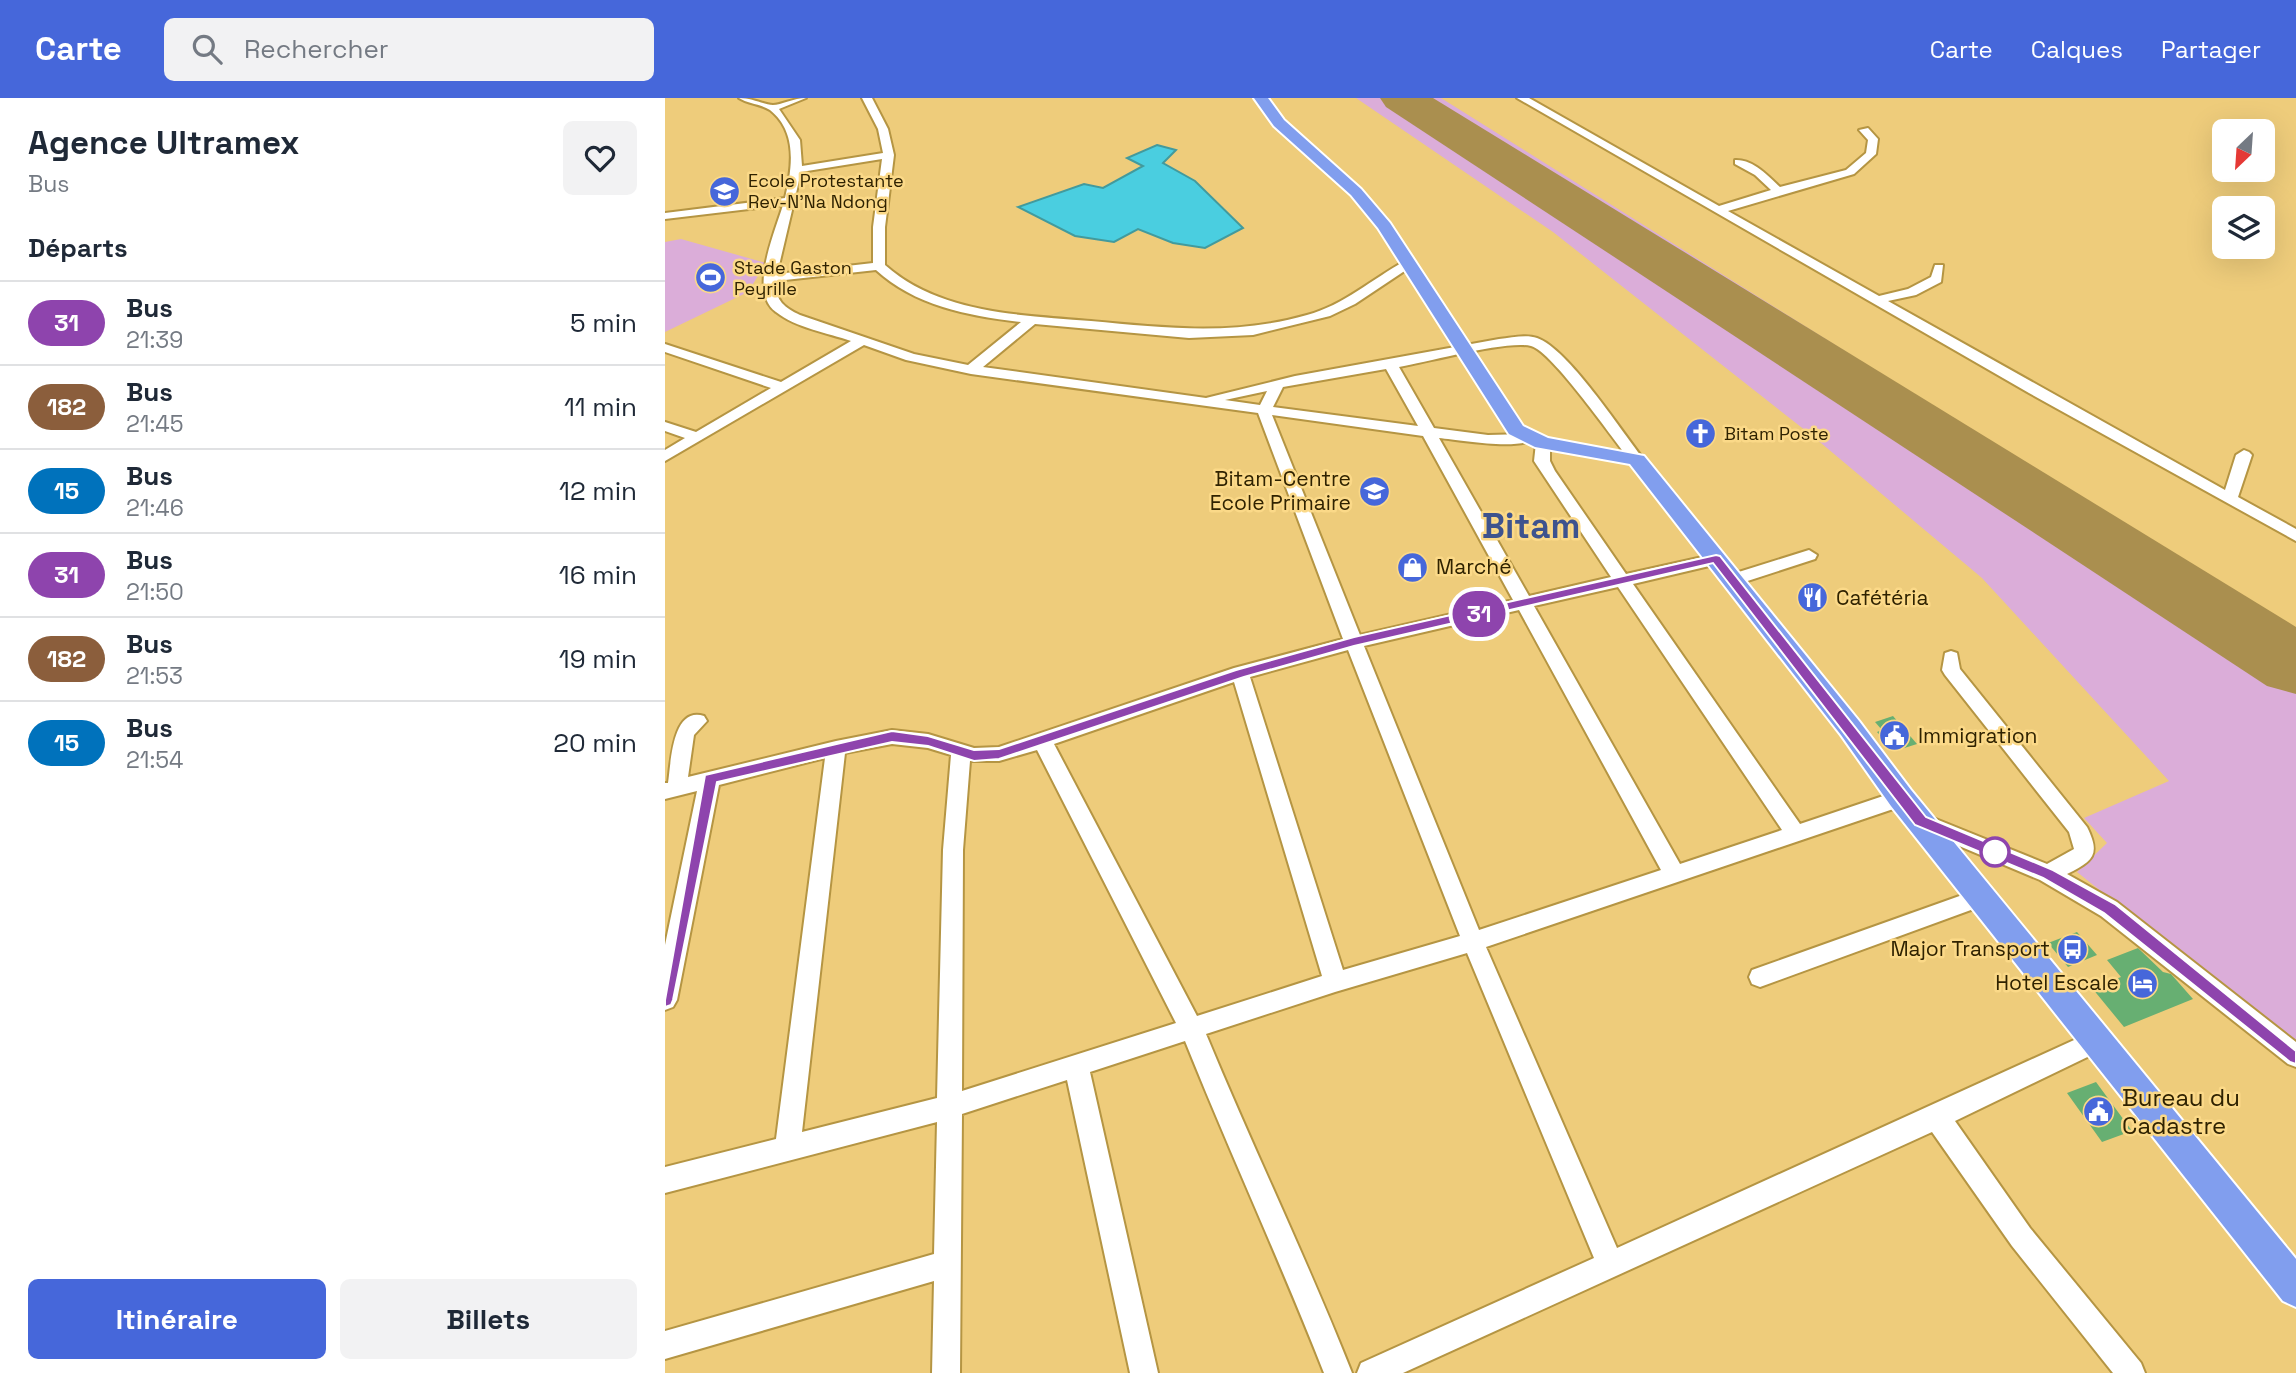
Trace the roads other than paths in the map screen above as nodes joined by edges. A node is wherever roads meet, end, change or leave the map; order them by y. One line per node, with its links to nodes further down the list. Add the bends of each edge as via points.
1 (744, 98): 6 (street)
2 (801, 98): 6 (street)
3 (867, 98): 8 (street, via 883,129)
4 (1261, 98): 15 (highway, via 1279,123 1367,205)
5 (1522, 98): 13 (street)
6 (773, 108): 10 (street, via 796,145)
7 (1864, 130): 11 (street, via 1874,142 1871,154 1858,167)
8 (889, 155): 10 (street); 16 (street)
9 (1739, 162): 11 (street)
10 (796, 170): 12 (street)
11 (1779, 192): 13 (street)
12 (789, 201): 14 (street); 18 (street)
13 (1718, 210): 19 (street)
14 (665, 216)
15 (1409, 264): 20 (street, via 1337,310 1241,333 1178,334); 23 (highway)
16 (879, 266): 18 (street); 20 (street, via 891,279 931,299 968,310)
17 (1938, 268): 19 (street, via 1937,279)
18 (770, 278): 21 (street, via 769,296 779,310)
19 (1878, 300): 37 (street)
20 (1033, 319): 25 (street)
21 (860, 342): 25 (street); 27 (street)
22 (665, 348): 27 (street)
23 (1463, 351): 24 (street); 33 (highway, via 1516,430); 36 (street, via 1525,341 1545,346)
24 (1391, 365): 26 (street); 31 (street)
25 (971, 370): 28 (street)
26 (1277, 385): 28 (street); 29 (street)
27 (781, 387): 32 (street)
28 (1200, 402): 29 (street)
29 (1264, 410): 31 (street); 44 (street)
30 (665, 426): 32 (street)
31 (1428, 432): 33 (street); 43 (street)
32 (697, 437): 35 (street)
33 (1535, 441): 36 (highway, via 1609,451); 41 (street, via 1546,471)
34 (2244, 455): 37 (street)
35 (665, 456)
36 (1637, 460): 40 (highway)
37 (2231, 499): 38 (street)
38 (2296, 536)
39 (1809, 555): 42 (street)
40 (1716, 559): 41 (street); 42 (highway)
41 (1622, 580): 43 (street); 55 (street)
42 (1732, 580): 53 (highway)
43 (1523, 604): 44 (street); 57 (street)
44 (1354, 642): 46 (street); 59 (street)
45 (1951, 657): 56 (street, via 1951,670 2077,827 2084,842 2084,852 2076,860)
46 (1240, 673): 48 (street); 61 (street)
47 (697, 721): 52 (street, via 685,732)
48 (1042, 741): 50 (street, via 985,756); 63 (street)
49 (836, 748): 50 (street, via 892,737 928,741); 51 (street); 69 (street)
50 (961, 752): 67 (street, via 953,850)
51 (710, 778): 52 (street); 62 (street)
52 (671, 789)
53 (1901, 798): 54 (highway); 55 (street)
54 (1920, 821): 56 (street); 58 (highway)
55 (1796, 834): 57 (street)
56 (2048, 874): 65 (street, via 2109,909)
57 (1675, 875): 59 (street)
58 (1982, 897): 60 (street); 64 (highway)
59 (1473, 942): 61 (street); 71 (street)
60 (1760, 977)
61 (1335, 982): 63 (street)
62 (665, 1000)
63 (1192, 1030): 66 (street); 77 (street)
64 (2096, 1041): 68 (street); 73 (highway)
65 (2296, 1056)
66 (1076, 1066): 67 (street); 76 (street)
67 (951, 1106): 69 (street); 72 (street)
68 (1937, 1117): 71 (street); 79 (street, via 2021,1237)
69 (787, 1149): 70 (street)
70 (665, 1180)
71 (1610, 1263): 78 (street)
72 (947, 1264): 74 (street); 75 (street)
73 (2296, 1288)
74 (665, 1345)
75 (946, 1373)
76 (1144, 1373)
77 (1338, 1373)
78 (1371, 1373)
79 (2131, 1373)

